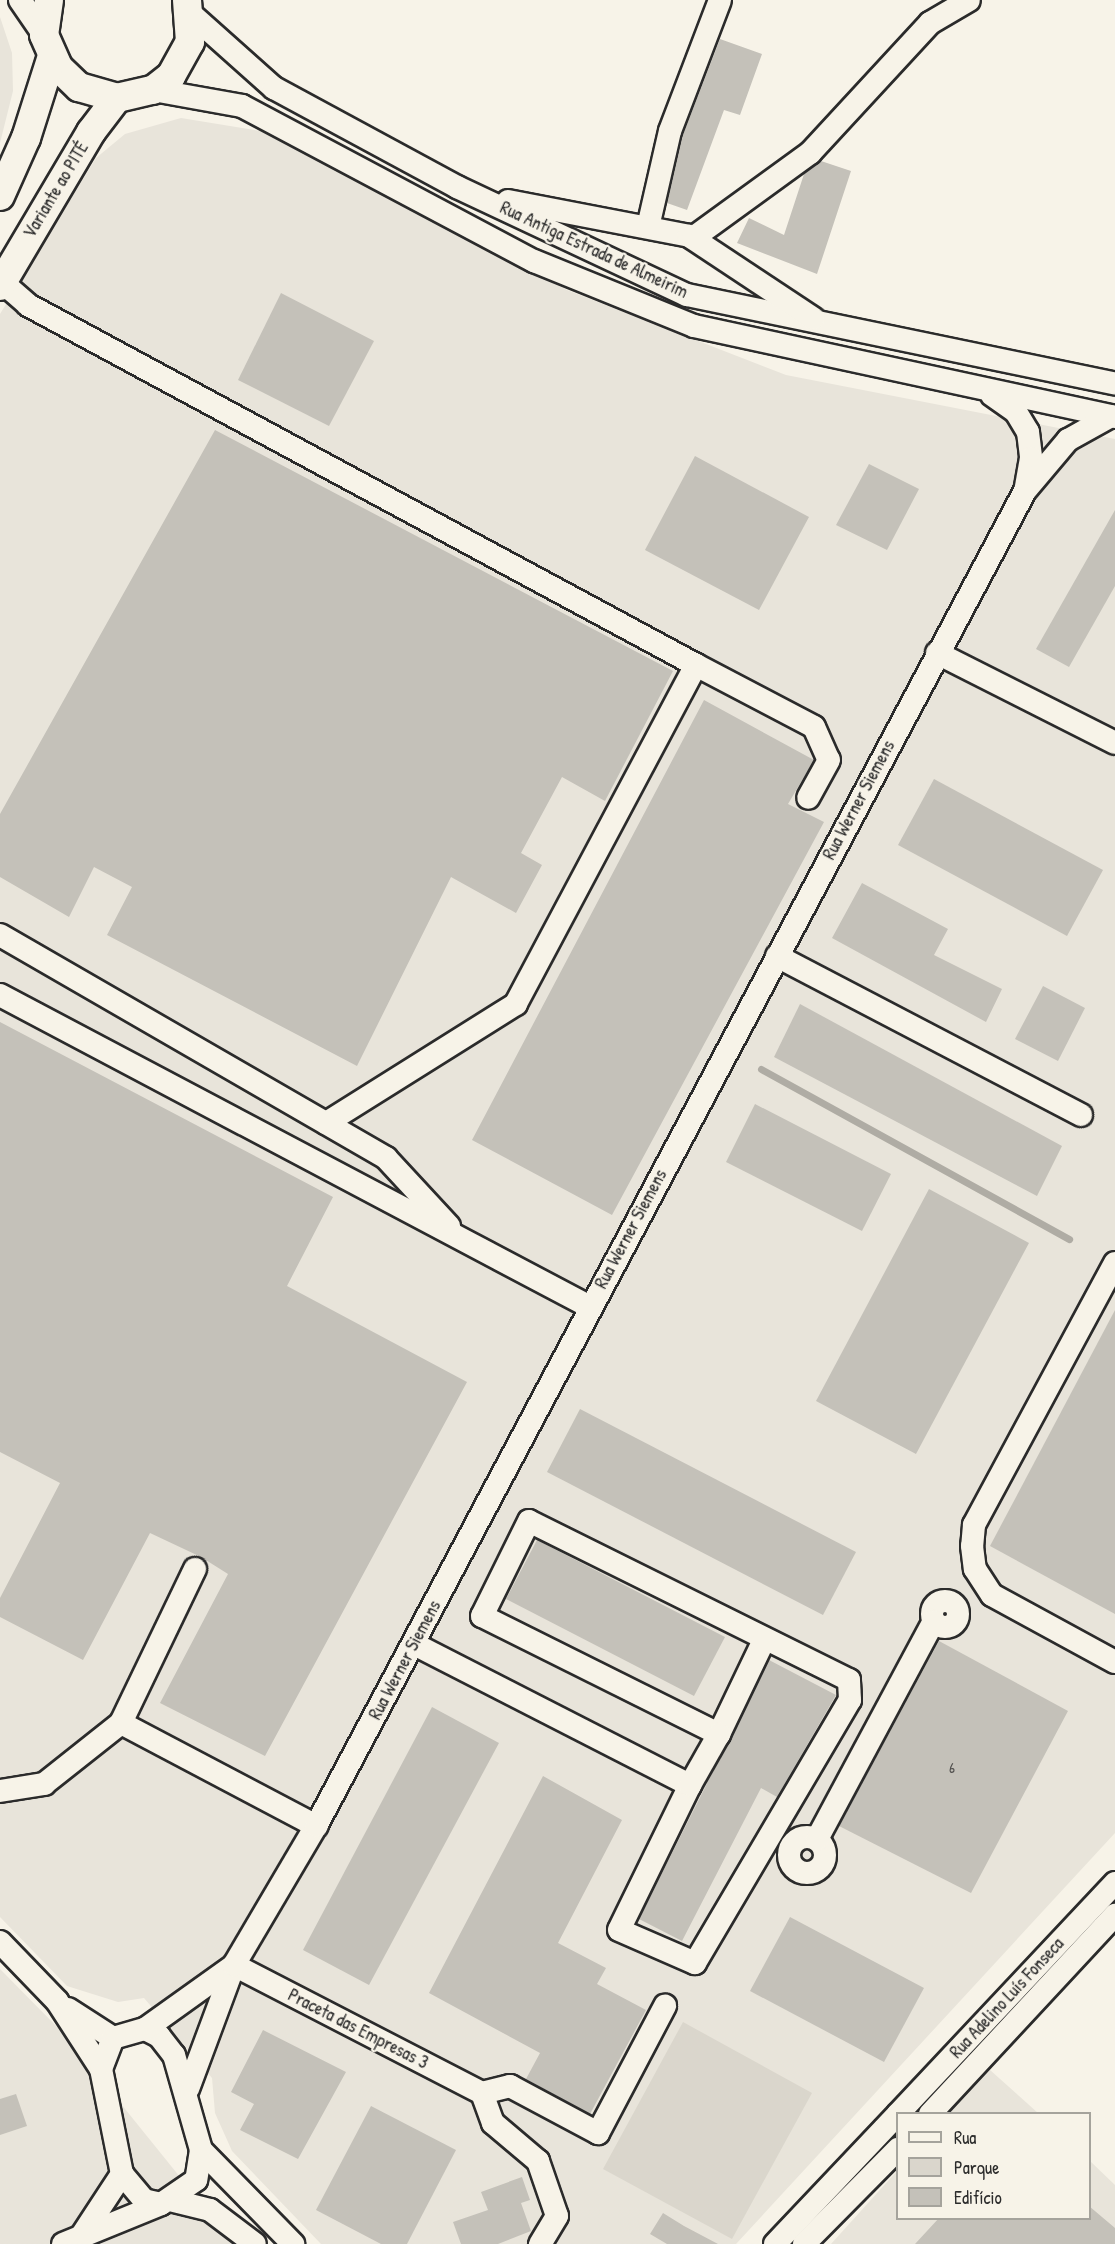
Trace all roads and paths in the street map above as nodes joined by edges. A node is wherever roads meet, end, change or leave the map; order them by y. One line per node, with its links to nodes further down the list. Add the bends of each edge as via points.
1 (20, 0): 6 (street)
2 (49, 0): 6 (main road)
3 (720, 0): 11 (street, via 670,131)
4 (969, 0): 12 (street, via 930,23 810,153)
5 (189, 8): 7 (main road, via 186,54); 9 (street, Rua Antiga Estrada de Almeirim, via 262,81)
6 (48, 45): 8 (main road, via 79,87); 10 (main road, via 27,138)
7 (153, 90): 8 (main road); 16 (street, Rua Antiga Estrada de Almeirim, via 242,106 534,261 617,299 771,346)
8 (117, 98): 13 (main road, Variante ao PITÉ, via 91,132)
9 (457, 187): 11 (street); 14 (street, Rua Antiga Estrada de Almeirim, via 687,295)
10 (0, 196)
11 (648, 227): 12 (street)
12 (693, 238): 14 (street, via 800,310)
13 (1, 282): 20 (street, via 28,305)
14 (845, 331): 15 (street, Rua Antiga Estrada de Almeirim)
15 (1115, 384)
16 (989, 392): 17 (street, Rua Antiga Estrada de Almeirim); 18 (street, Rua Antiga Estrada de Almeirim, via 1016,412 1028,432 1031,458)
17 (1113, 417): 18 (street, Rua Antiga Estrada de Almeirim, via 1068,440)
18 (1025, 491): 19 (street, Rua Werner Siemens)
19 (937, 653): 21 (street); 24 (street, Rua Werner Siemens)
20 (696, 666): 22 (street, via 814,727 829,760); 27 (street, via 516,1004)
21 (1115, 743)
22 (808, 798)
23 (0, 935): 27 (street)
24 (777, 956): 26 (street); 30 (street, Rua Werner Siemens)
25 (0, 995): 28 (street)
26 (1081, 1114)
27 (326, 1123): 28 (street, via 386,1158)
28 (462, 1239): 30 (street)
29 (1115, 1263): 35 (street, via 974,1525 972,1546 975,1569 992,1595)
30 (590, 1307): 34 (street, Rua Werner Siemens)
31 (195, 1569): 36 (street)
32 (934, 1621): 41 (street)
33 (764, 1640): 37 (street); 37 (street, via 529,1521 482,1616); 38 (street, via 849,1680 850,1700 695,1963 620,1930)
34 (414, 1644): 38 (street); 40 (street, Rua Werner Siemens)
35 (1115, 1662)
36 (121, 1723): 39 (street, via 44,1784); 40 (street)
37 (719, 1734): 38 (street)
38 (690, 1785)
39 (0, 1791)
40 (316, 1826): 45 (street, Rua Werner Siemens)
41 (817, 1839)
42 (1115, 1883): 53 (street, Rua Adelino Luís Fonseca)
43 (1115, 1915): 54 (street)
44 (0, 1942): 46 (street)
45 (234, 1965): 48 (street, Rua Werner Siemens); 51 (street, Rua Werner Siemens); 52 (street, Praceta das Empresas 3)
46 (57, 2001): 49 (street); 50 (street)
47 (665, 2006): 52 (street, via 598,2133 510,2086)
48 (145, 2029): 49 (street); 51 (street, via 159,2036 174,2055)
49 (113, 2038): 50 (street)
50 (101, 2069): 58 (street)
51 (188, 2089): 56 (street)
52 (482, 2093): 63 (street, via 494,2124 538,2161 557,2216)
53 (900, 2112)
54 (932, 2112)
55 (896, 2116): 64 (street, Rua Adelino Luís Fonseca)
56 (201, 2150): 59 (street, via 195,2180); 62 (street)
57 (896, 2150): 65 (street)
58 (122, 2174): 59 (street, via 144,2200); 60 (street)
59 (166, 2202): 60 (street); 61 (street, via 210,2210)
60 (72, 2241)
61 (255, 2244)
62 (293, 2244)
63 (540, 2244)
64 (775, 2244)
65 (804, 2244)

